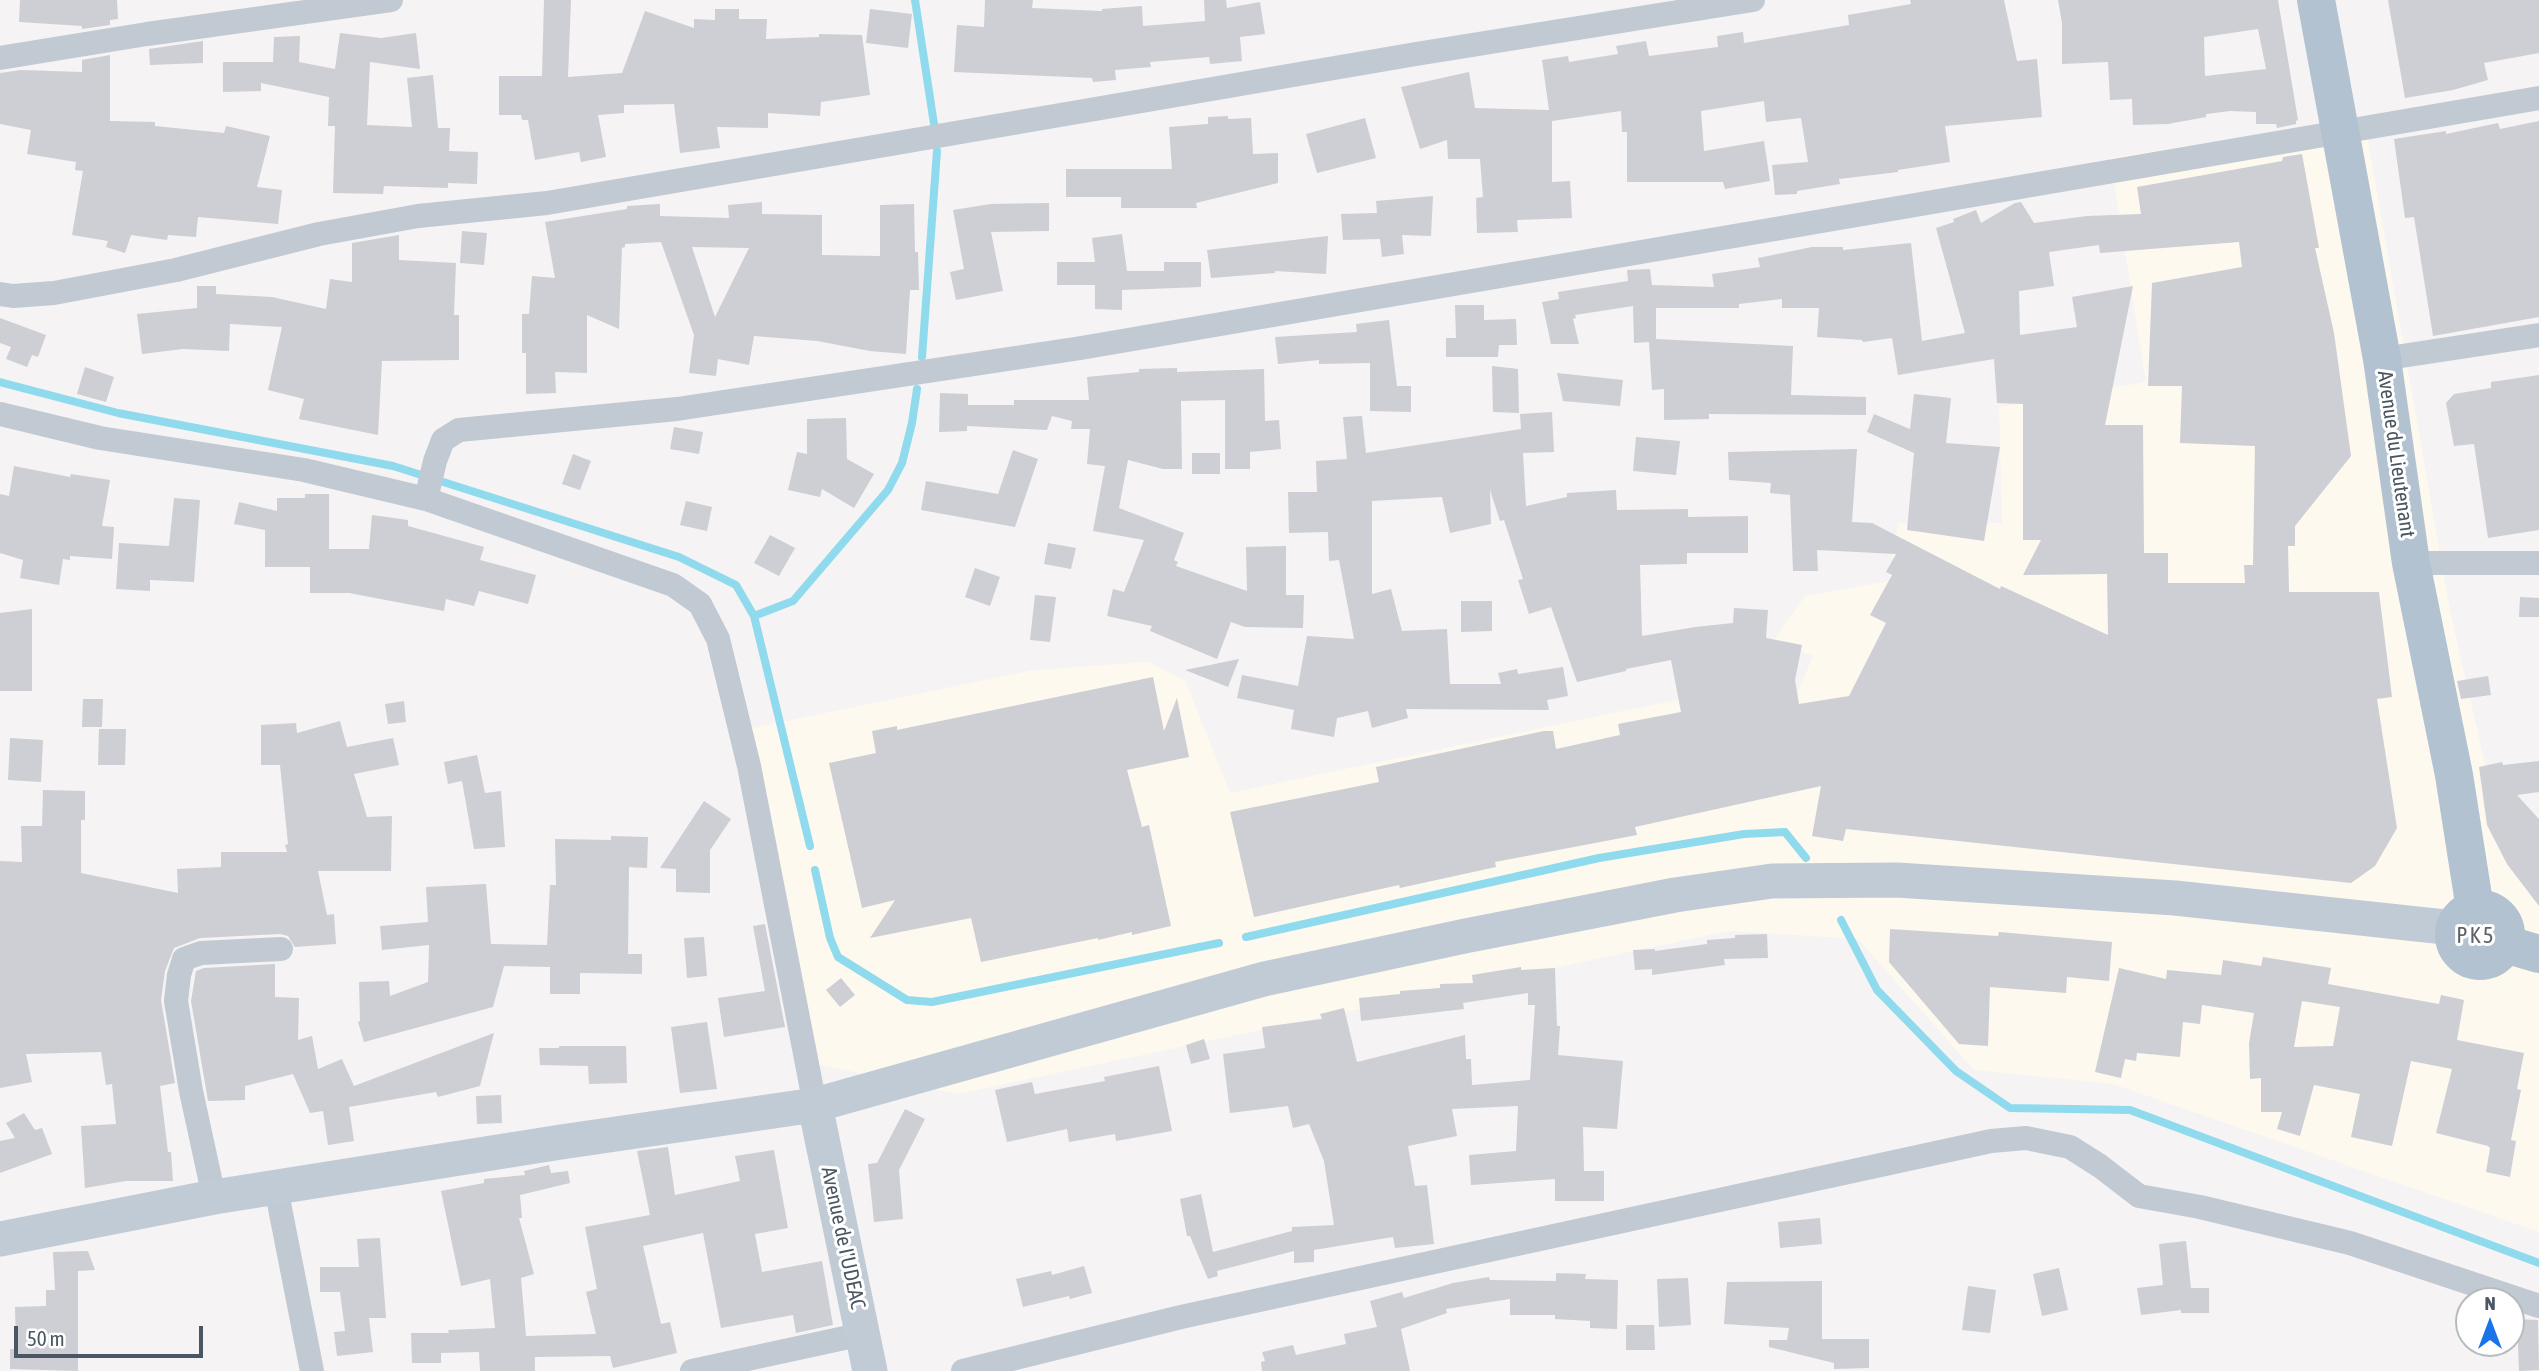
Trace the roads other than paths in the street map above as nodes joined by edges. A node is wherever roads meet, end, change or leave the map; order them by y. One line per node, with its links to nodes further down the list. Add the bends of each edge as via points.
1 (391, 0): 4 (street)
2 (1753, 0): 7 (street, via 547,202 418,216 54,293)
3 (2316, 0): 6 (main road, Avenue du Lieutenant)
4 (0, 58)
5 (2539, 98): 6 (street)
6 (2340, 132): 9 (main road, Avenue du Lieutenant); 11 (street, via 1081,348 677,409 459,430 443,440)
7 (0, 294)
8 (2539, 335): 9 (street)
9 (2382, 359): 12 (main road, Avenue du Lieutenant)
10 (0, 414): 11 (street, via 100,438)
11 (428, 493): 17 (street, via 673,585 700,604 718,639 749,766)
12 (2411, 563): 13 (street); 14 (main road, Avenue du Lieutenant, via 2454,775)
13 (2539, 563)
14 (2465, 918): 16 (main road, via 2490,911); 17 (main road, via 1897,880 1772,881 1675,895 1264,979)
15 (281, 949): 19 (street, via 201,953 184,959 179,975 176,1001)
16 (2522, 949)
17 (815, 1105): 18 (main road); 22 (main road, Avenue de I'UDEAC)
18 (276, 1188): 19 (main road); 23 (street)
19 (214, 1197): 20 (main road)
20 (0, 1239)
21 (2539, 1306): 26 (street, via 2350,1243 2139,1196 2070,1147 2026,1138 1991,1140 1181,1317)
22 (863, 1334): 24 (street); 25 (main road, Avenue de I'UDEAC)
23 (313, 1371)
24 (692, 1371)
25 (870, 1371)
26 (963, 1371)

